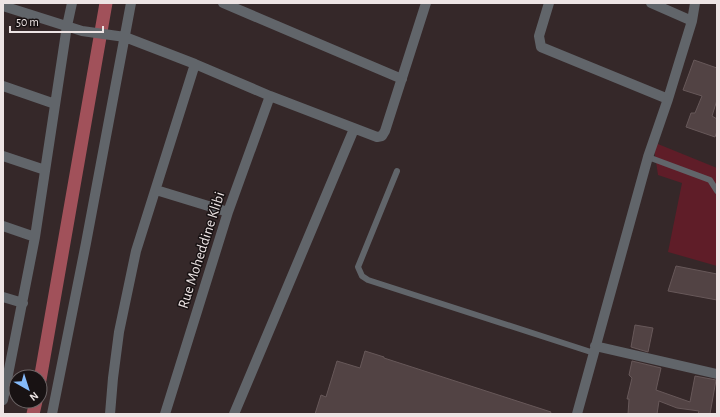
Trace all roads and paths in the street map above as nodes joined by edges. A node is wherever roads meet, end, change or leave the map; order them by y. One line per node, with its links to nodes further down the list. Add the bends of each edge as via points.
1 (72, 3): 10 (street)
2 (131, 3): 11 (street)
3 (223, 3): 13 (street)
4 (426, 3): 13 (street)
5 (549, 3): 16 (street, via 539,36 541,48)
6 (651, 3): 9 (street)
7 (695, 3): 9 (street)
8 (3, 6): 10 (street)
9 (692, 21): 16 (street)
10 (66, 26): 11 (street, via 82,32); 17 (street)
11 (125, 37): 12 (street); 34 (street)
12 (195, 64): 15 (street); 23 (street)
13 (402, 79): 18 (street, via 384,134 377,137)
14 (3, 86): 17 (street)
15 (270, 96): 18 (street); 25 (street, Rue Moheddine Klibi)
16 (668, 99): 20 (street)
17 (55, 104): 21 (street)
18 (354, 129): 37 (street)
19 (3, 156): 21 (street)
20 (648, 157): 24 (lane, via 710,180); 30 (street)
21 (45, 170): 27 (street)
22 (397, 171): 30 (lane, via 358,267 362,276)
23 (156, 190): 25 (street); 35 (street, via 130,274 119,332)
24 (717, 191)
25 (228, 212): 36 (street, Rue Moheddine Klibi)
26 (3, 226): 27 (street)
27 (35, 237): 29 (street)
28 (3, 297): 29 (street)
29 (23, 303): 31 (street)
30 (595, 350): 32 (street); 38 (street)
31 (7, 362): 33 (street)
32 (717, 374)
33 (3, 400)
34 (52, 414)
35 (110, 414)
36 (166, 414)
37 (234, 414)
38 (577, 414)

